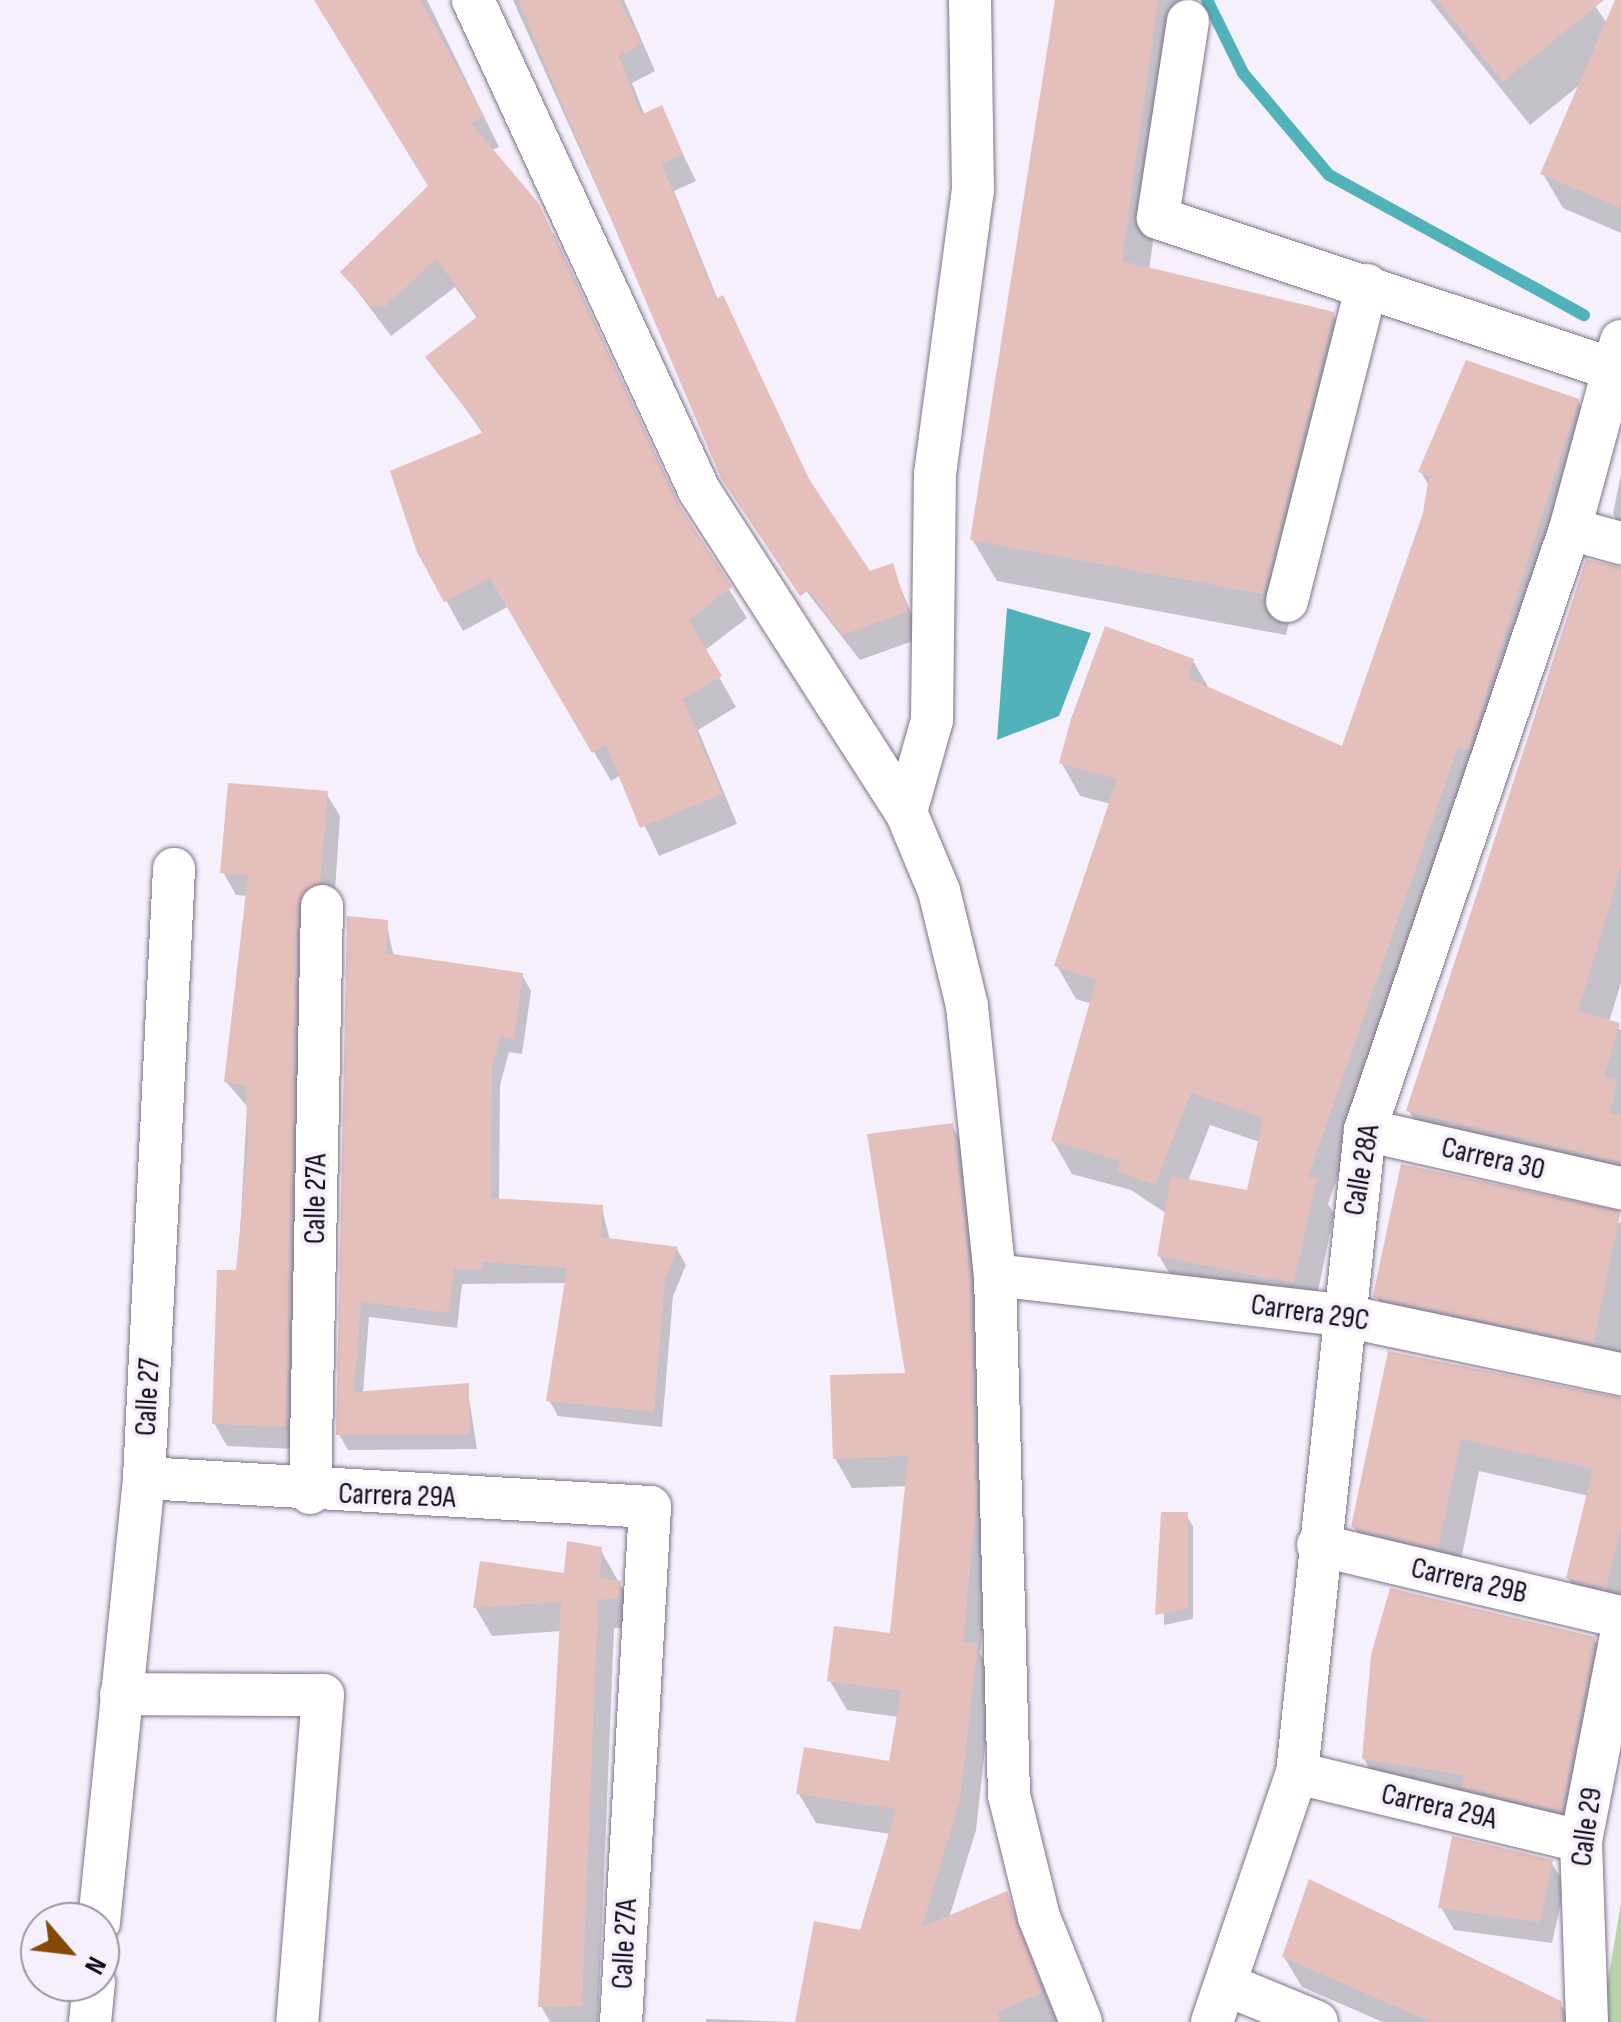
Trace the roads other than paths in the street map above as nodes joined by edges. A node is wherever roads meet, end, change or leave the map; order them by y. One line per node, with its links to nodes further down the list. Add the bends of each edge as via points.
1 (472, 0): 9 (street, via 700,490)
2 (970, 0): 9 (street, via 974,190 934,474 932,720)
3 (1188, 21): 4 (street, via 1158,218)
4 (1367, 285): 5 (street); 8 (street)
5 (1617, 355): 6 (street, Calle 28A)
6 (1570, 529): 7 (street); 12 (street, Calle 28A)
7 (1621, 543)
8 (1287, 601)
9 (906, 812): 14 (street, via 938,891 966,1006)
10 (174, 869): 17 (street, Calle 27)
11 (322, 906): 18 (street, Calle 27A)
12 (1365, 1130): 13 (street, Carrera 30); 15 (street, Calle 28A)
13 (1621, 1188)
14 (994, 1275): 15 (street, Carrera 29C); 30 (street, via 1008,1795 1039,1917)
15 (1340, 1315): 16 (street, Carrera 29C); 20 (street, Calle 28A)
16 (1621, 1374)
17 (144, 1478): 18 (street, Carrera 29A); 23 (street, Calle 27)
18 (310, 1492): 19 (street, Carrera 29A)
19 (650, 1506): 29 (street, Calle 27A)
20 (1318, 1545): 21 (street, Carrera 29B); 24 (street, Calle 28A)
21 (1621, 1618)
22 (1621, 1635): 25 (street, Calle 29)
23 (122, 1694): 26 (street, Calle 27); 28 (street, via 324,1695)
24 (1297, 1773): 25 (street, Carrera 29A); 27 (street, Calle 28A)
25 (1581, 1841): 32 (street, Calle 29)
26 (101, 1902)
27 (1219, 2003): 31 (street)
28 (297, 2022)
29 (621, 2022)
30 (1080, 2022)
31 (1317, 2022)
32 (1587, 2022)

